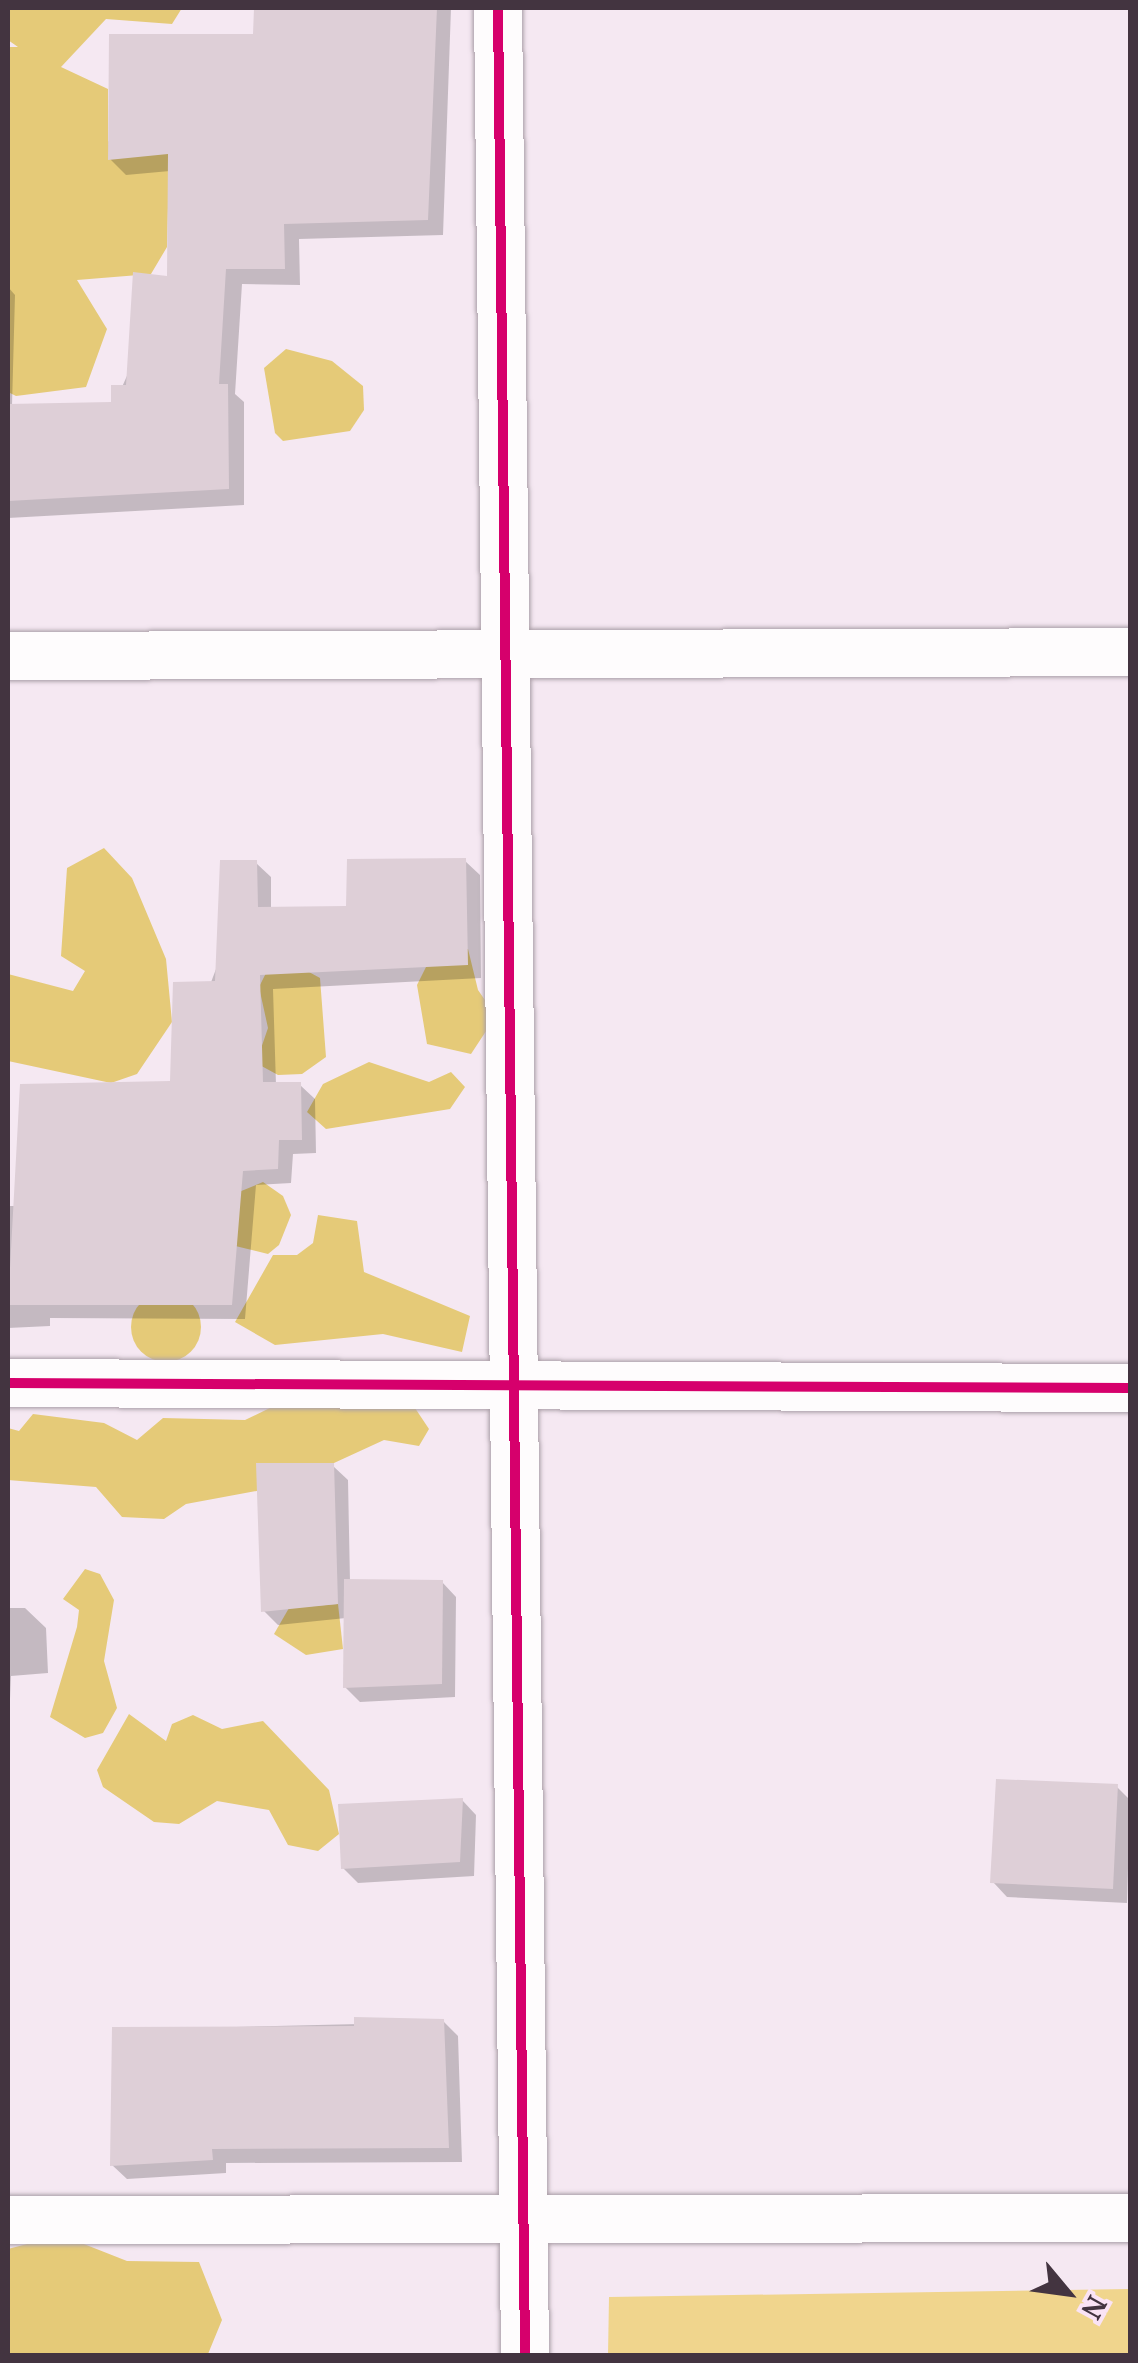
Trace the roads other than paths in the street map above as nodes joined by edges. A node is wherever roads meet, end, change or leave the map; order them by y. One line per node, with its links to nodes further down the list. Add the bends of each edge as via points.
1 (498, 8): 2 (street)
2 (502, 650): 3 (street); 4 (street); 6 (street)
3 (1130, 652)
4 (8, 656)
5 (8, 1382): 6 (street)
6 (520, 1384): 7 (street); 8 (street)
7 (1130, 1388)
8 (527, 2216): 9 (street); 10 (street); 11 (street)
9 (1130, 2218)
10 (8, 2220)
11 (525, 2356)

